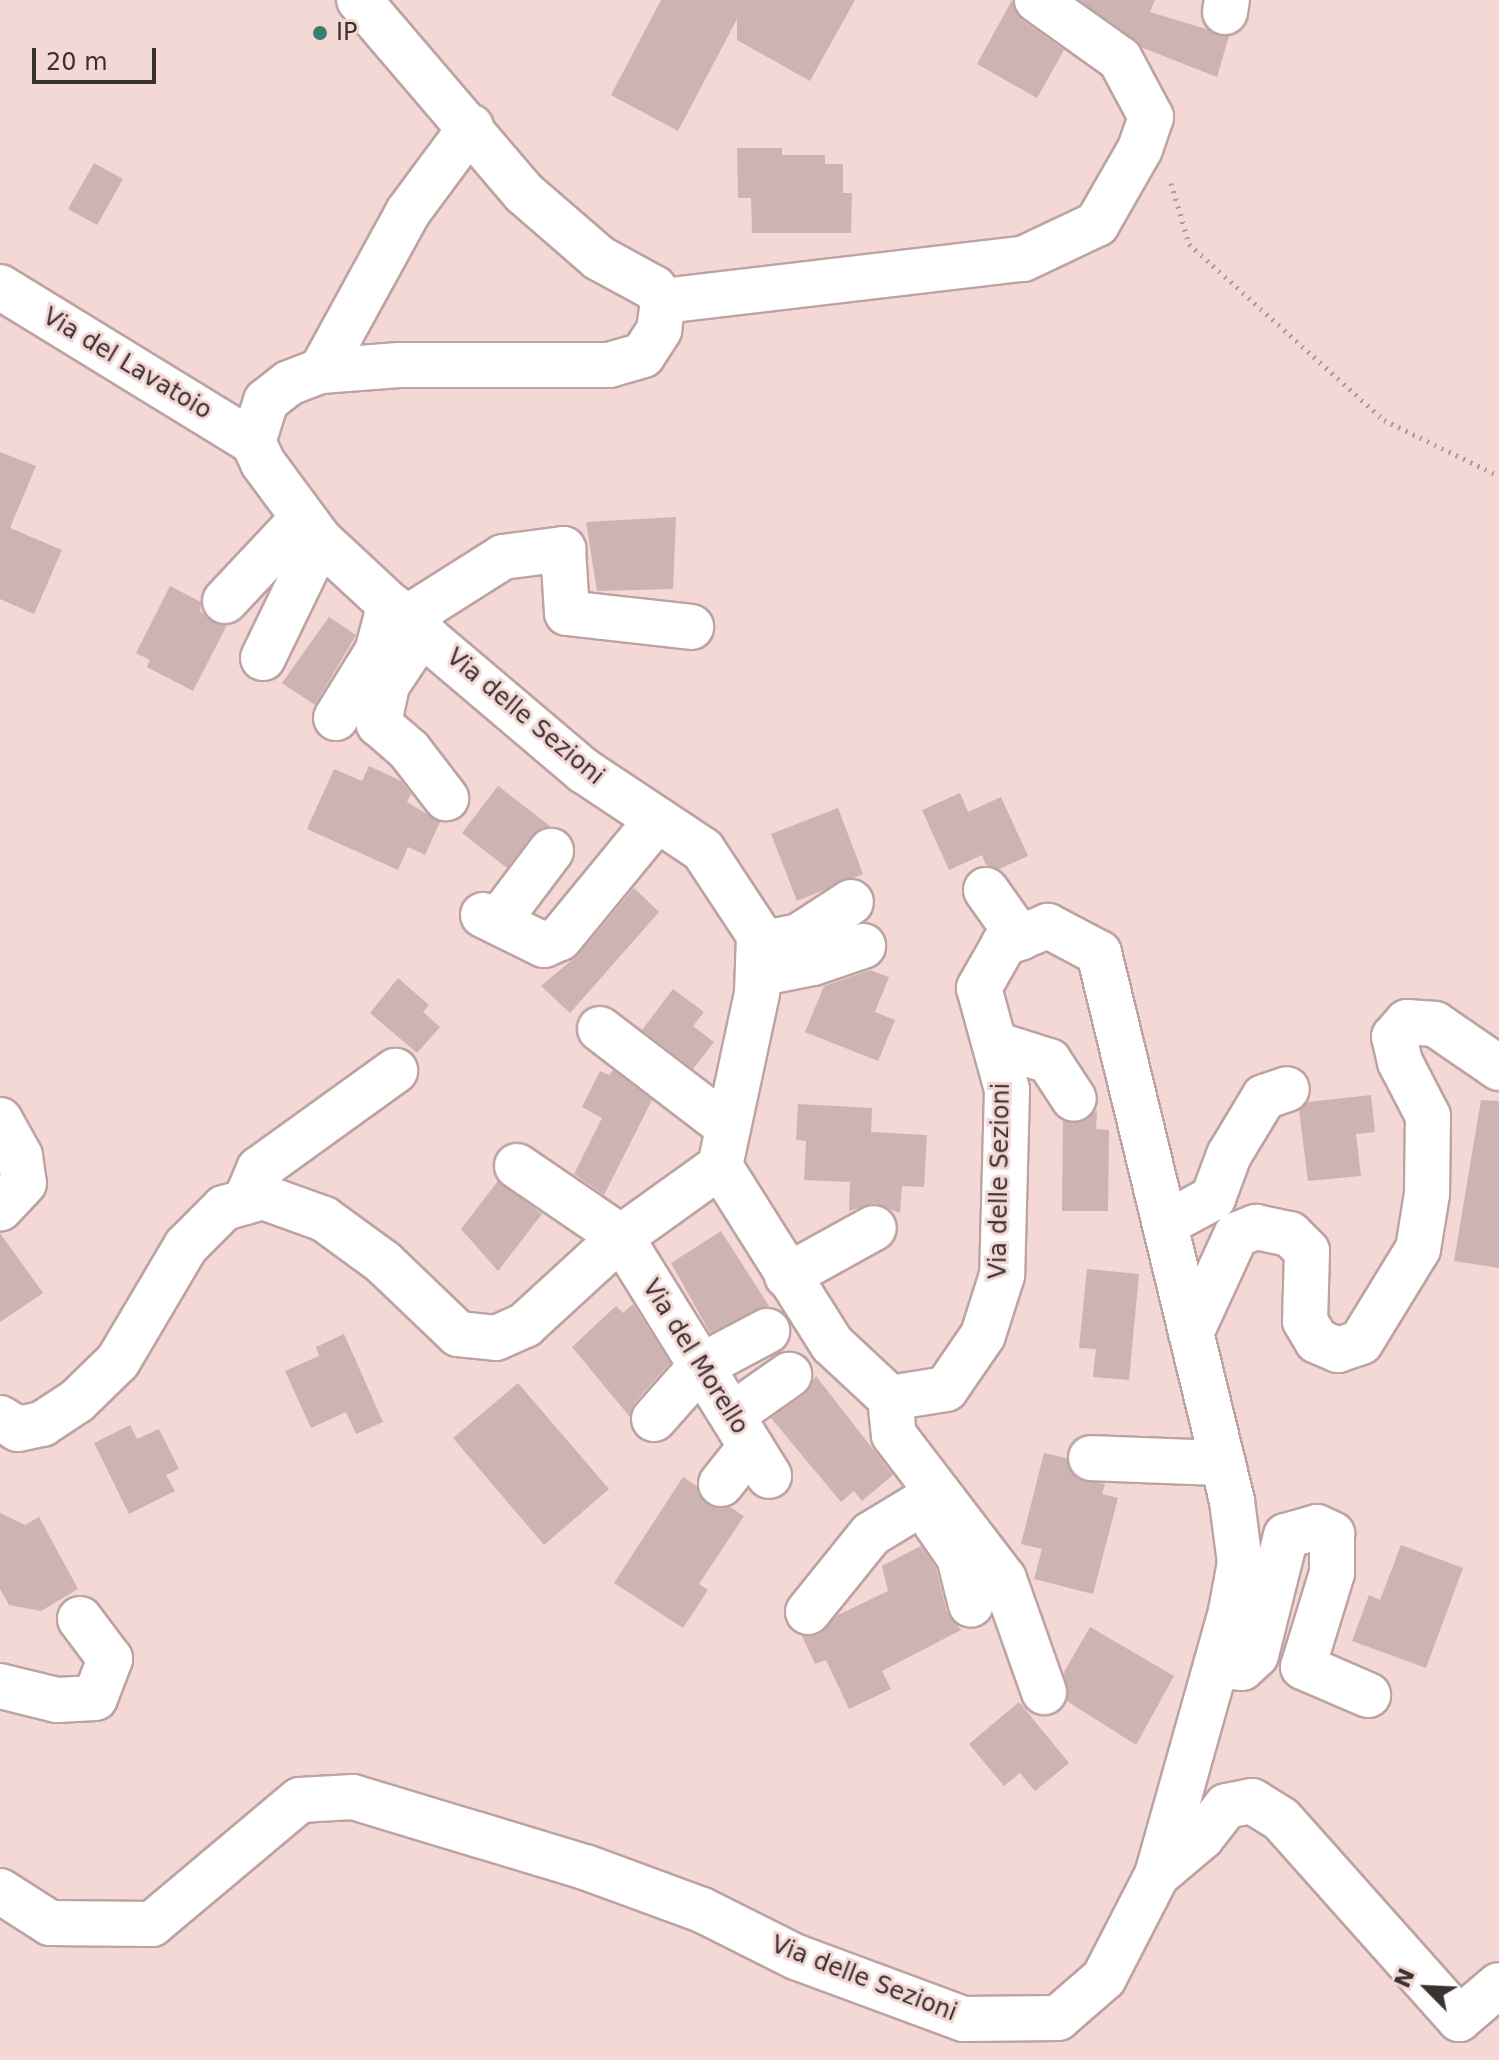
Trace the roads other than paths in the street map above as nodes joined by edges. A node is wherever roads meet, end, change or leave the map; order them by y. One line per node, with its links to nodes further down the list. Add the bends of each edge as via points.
1 (359, 0): 3 (street)
2 (1037, 0): 5 (street, via 1120,59 1151,117 1140,149 1097,224 1023,259)
3 (471, 127): 5 (street, via 524,193 599,258 654,288); 6 (street, via 408,212)
4 (0, 287): 7 (street, Via del Lavatoio)
5 (663, 301): 6 (street, via 659,330 643,355 609,365 399,365)
6 (321, 371): 7 (street, via 289,383 266,401)
7 (253, 442): 8 (street, Via delle Sezioni)
8 (311, 529): 9 (street); 10 (street, Via delle Sezioni); 12 (street)
9 (225, 601)
10 (407, 619): 11 (street, via 503,557 563,549 567,613); 13 (street, via 386,618 377,652); 14 (street, via 379,724 409,750); 15 (street, Via delle Sezioni, via 584,771)
11 (691, 627)
12 (263, 658)
13 (336, 718)
14 (446, 798)
15 (657, 820): 16 (street, via 560,938 544,945 491,918); 21 (street, Via delle Sezioni, via 703,850 759,935)
16 (551, 851)
17 (986, 890): 19 (street)
18 (851, 902): 21 (street)
19 (1020, 938): 23 (street, Via delle Sezioni, via 1004,944 979,988); 33 (street, Via delle Sezioni, via 1048,926 1099,953)
20 (863, 946): 21 (street, via 813,963)
21 (758, 959): 29 (street)
22 (616, 1027): 29 (street)
23 (995, 1044): 27 (street, via 1049,1061); 41 (street, Via delle Sezioni, via 1007,1090 1002,1275 983,1335 946,1389)
24 (1499, 1068): 38 (street, via 1435,1024 1407,1022 1394,1037 1400,1062 1428,1116 1427,1194 1418,1249 1361,1342 1338,1350 1317,1341 1305,1321 1307,1251 1290,1234 1256,1227 1236,1235)
25 (395, 1071): 31 (street, via 259,1169)
26 (1287, 1089): 33 (street, via 1264,1097 1229,1155 1213,1198)
27 (1074, 1099)
28 (0, 1120): 32 (street, via 20,1156 24,1183)
29 (724, 1146): 35 (street); 36 (street)
30 (517, 1166): 35 (street)
31 (245, 1202): 35 (street, via 263,1197 324,1219 383,1262 458,1334 496,1338 525,1325); 42 (street, via 224,1208 186,1246 118,1361 77,1401 42,1424 18,1429)
32 (0, 1209)
33 (1165, 1224): 38 (street, Via delle Sezioni, via 1163,1287)
34 (874, 1228): 36 (street)
35 (621, 1237): 39 (street, Via del Morello)
36 (787, 1276): 41 (street, via 832,1344)
37 (767, 1331): 39 (street)
38 (1191, 1333): 46 (street, Via delle Sezioni)
39 (701, 1366): 43 (street); 44 (street, Via del Morello)
40 (789, 1375): 44 (street)
41 (890, 1398): 48 (street, via 894,1435)
42 (0, 1418)
43 (654, 1419)
44 (751, 1446): 47 (street)
45 (1091, 1458): 46 (street)
46 (1223, 1463): 52 (street, Via delle Sezioni, via 1240,1563)
47 (721, 1484)
48 (929, 1499): 49 (street, via 959,1557); 50 (street, via 871,1534); 54 (street, via 1004,1579)
49 (971, 1605)
50 (808, 1612)
51 (80, 1619): 53 (street, via 110,1659 95,1698 57,1700)
52 (1216, 1666): 55 (street, via 1242,1668 1256,1655 1286,1536 1317,1527 1332,1534 1332,1573 1303,1667); 56 (street, Via delle Sezioni)
53 (0, 1686)
54 (1044, 1692)
55 (1368, 1695)
56 (1157, 1875): 57 (street, Via delle Sezioni, via 1104,1978 1058,2018 964,2019 796,1957 702,1910 585,1867 353,1797 300,1800 152,1924 50,1923); 58 (street, via 1202,1837 1226,1806 1252,1801 1281,1819 1459,2019)
57 (0, 1891)
58 (1499, 1985)

